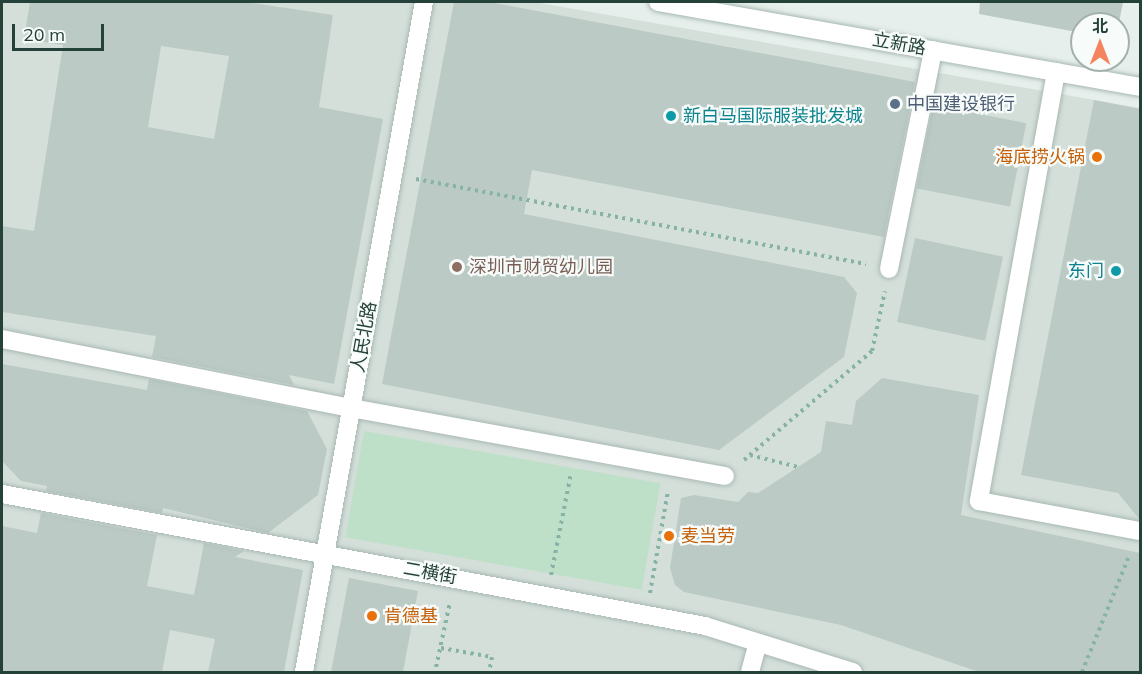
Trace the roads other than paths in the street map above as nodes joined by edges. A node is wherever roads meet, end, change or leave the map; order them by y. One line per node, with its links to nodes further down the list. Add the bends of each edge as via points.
1 (424, 2): 8 (street, 人民北路)
2 (658, 2): 3 (street, 立新路)
3 (933, 50): 4 (street, 立新路); 6 (street)
4 (1056, 72): 5 (street, 立新路); 11 (street, via 979,501)
5 (1140, 87)
6 (889, 269)
7 (2, 339): 8 (street)
8 (351, 408): 9 (street); 12 (street, 人民北路)
9 (725, 476)
10 (2, 494): 12 (street, 二横街)
11 (1139, 531)
12 (326, 555): 13 (street, 二横街, via 705,626); 14 (street, 人民北路)
13 (758, 643): 15 (street); 16 (street, 二横街)
14 (304, 672)
15 (750, 672)
16 (853, 672)

